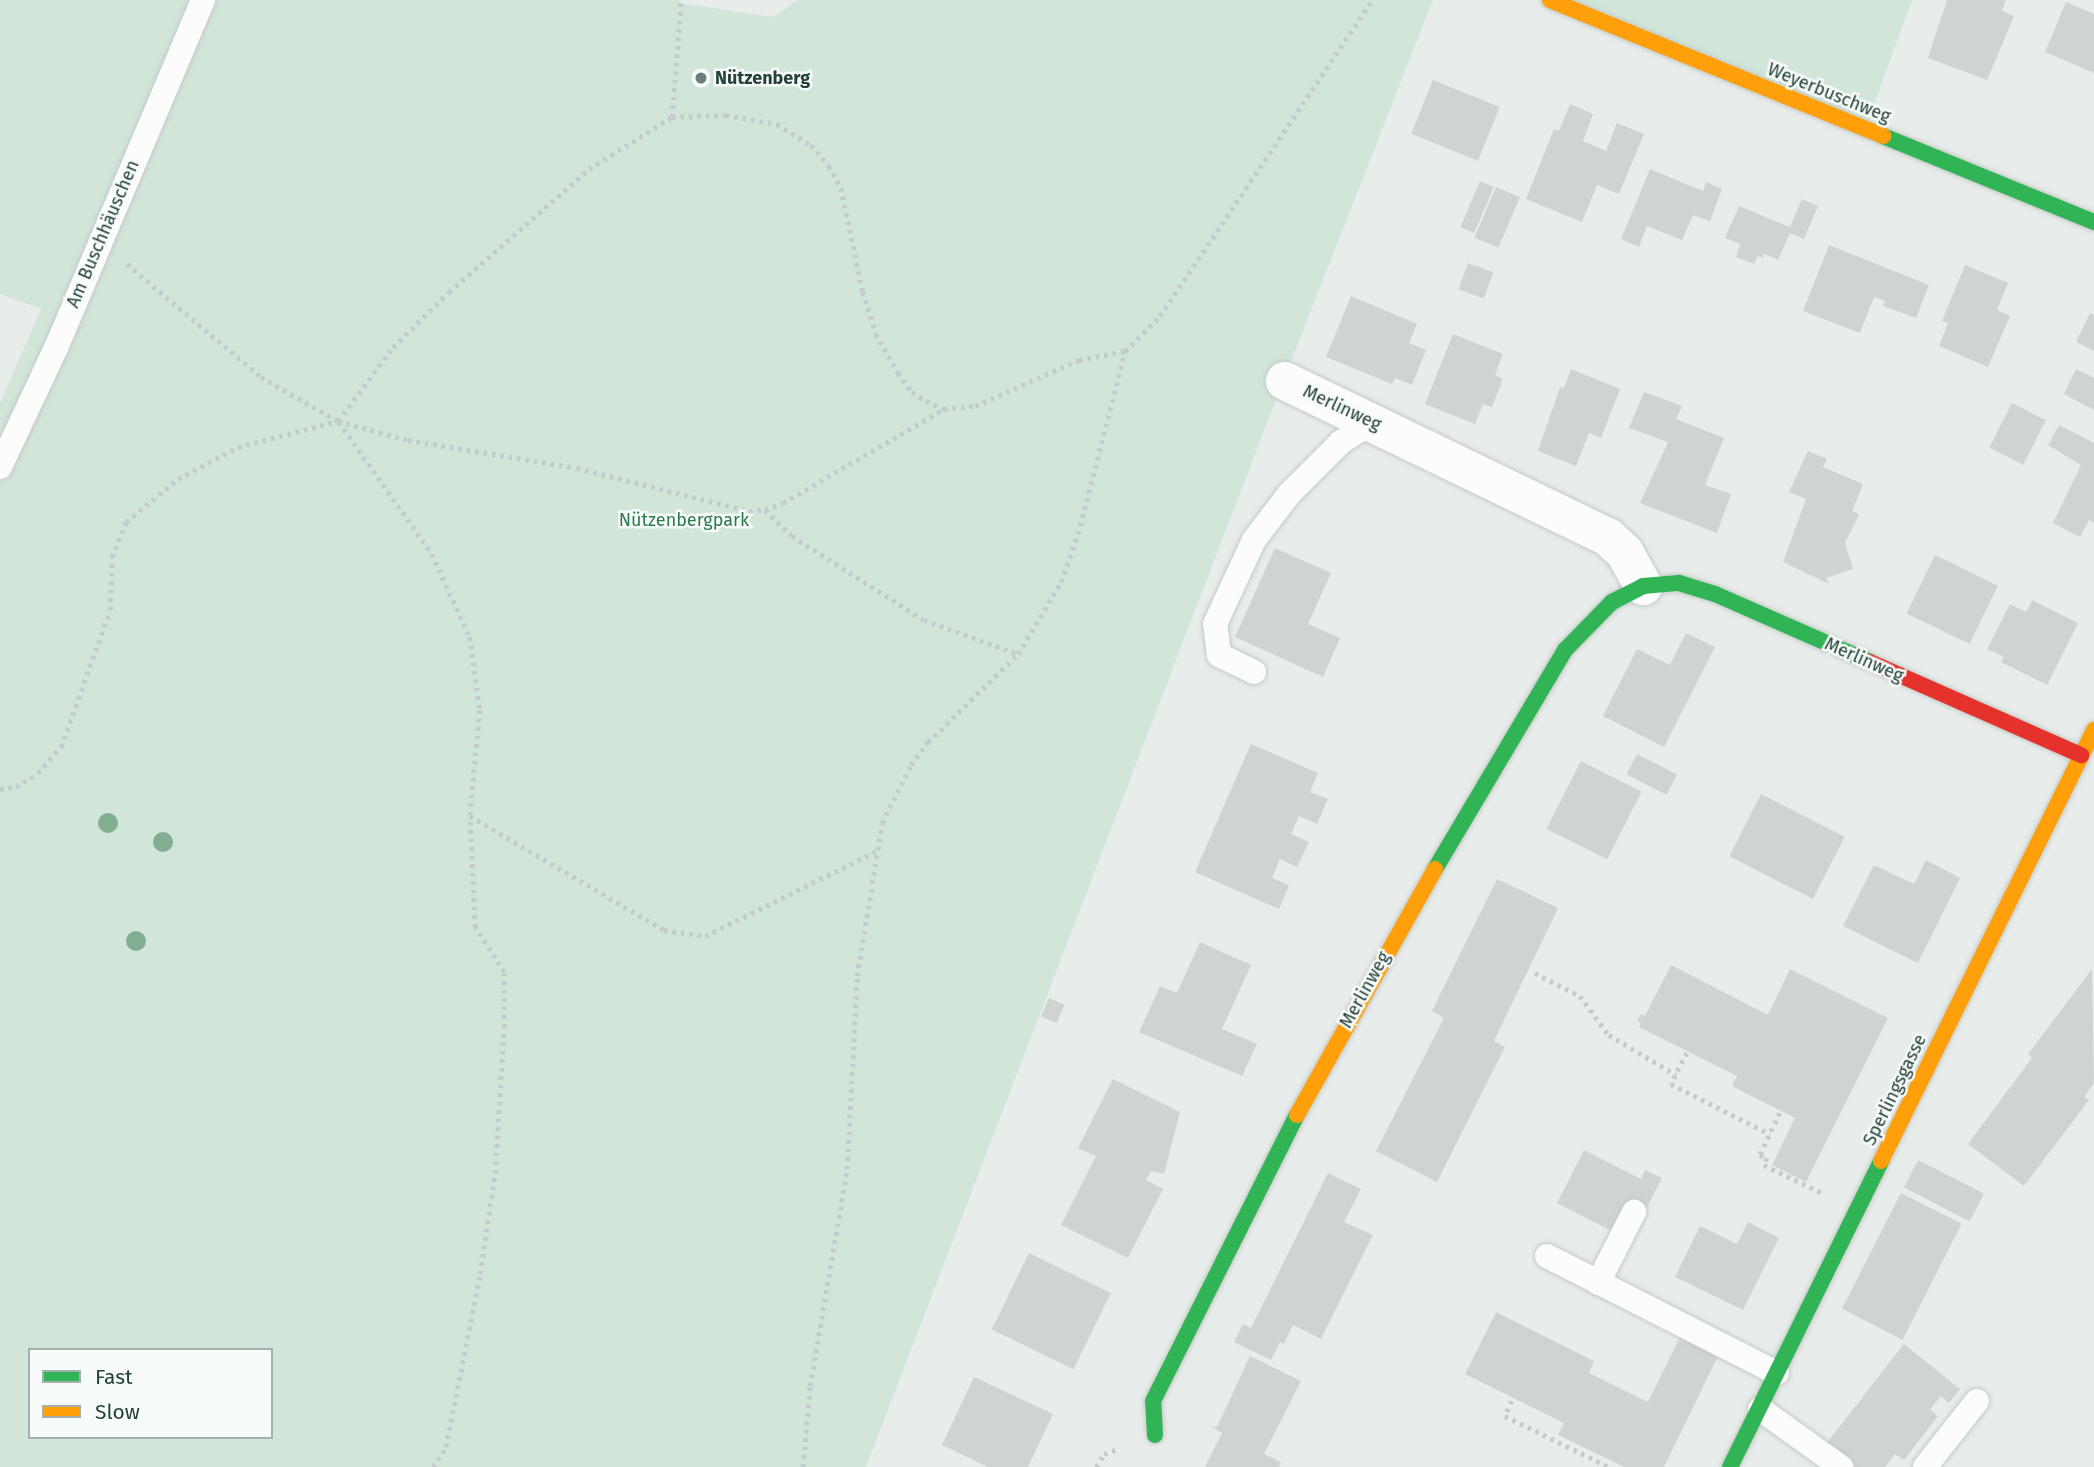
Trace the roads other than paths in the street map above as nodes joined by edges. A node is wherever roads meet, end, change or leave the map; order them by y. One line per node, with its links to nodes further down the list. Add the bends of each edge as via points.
1 (203, 0): 6 (lane, Am Buschhäuschen, via 56,348)
2 (1550, 0): 3 (street, Weyerbuschweg)
3 (2094, 222)
4 (1285, 381): 5 (street, Merlinweg)
5 (1372, 422): 7 (street, Merlinweg, via 1608,537 1625,553); 8 (lane, via 1341,442 1289,494 1254,540 1215,624 1219,655)
6 (0, 467)
7 (1643, 586): 10 (street, Merlinweg, via 1679,583 1714,594); 17 (street, Merlinweg, via 1612,602 1565,650 1390,945 1264,1176 1153,1401)
8 (1254, 673)
9 (2094, 730): 10 (street, Sperlingsgasse)
10 (2081, 755): 14 (street, Sperlingsgasse)
11 (1634, 1212): 13 (lane)
12 (1547, 1256): 13 (lane)
13 (1598, 1283): 14 (lane)
14 (1777, 1373): 16 (street, Sperlingsgasse)
15 (1978, 1401): 20 (lane)
16 (1760, 1409): 18 (street, Sperlingsgasse); 19 (lane)
17 (1155, 1435)
18 (1730, 1467)
19 (1841, 1467)
20 (1925, 1467)

